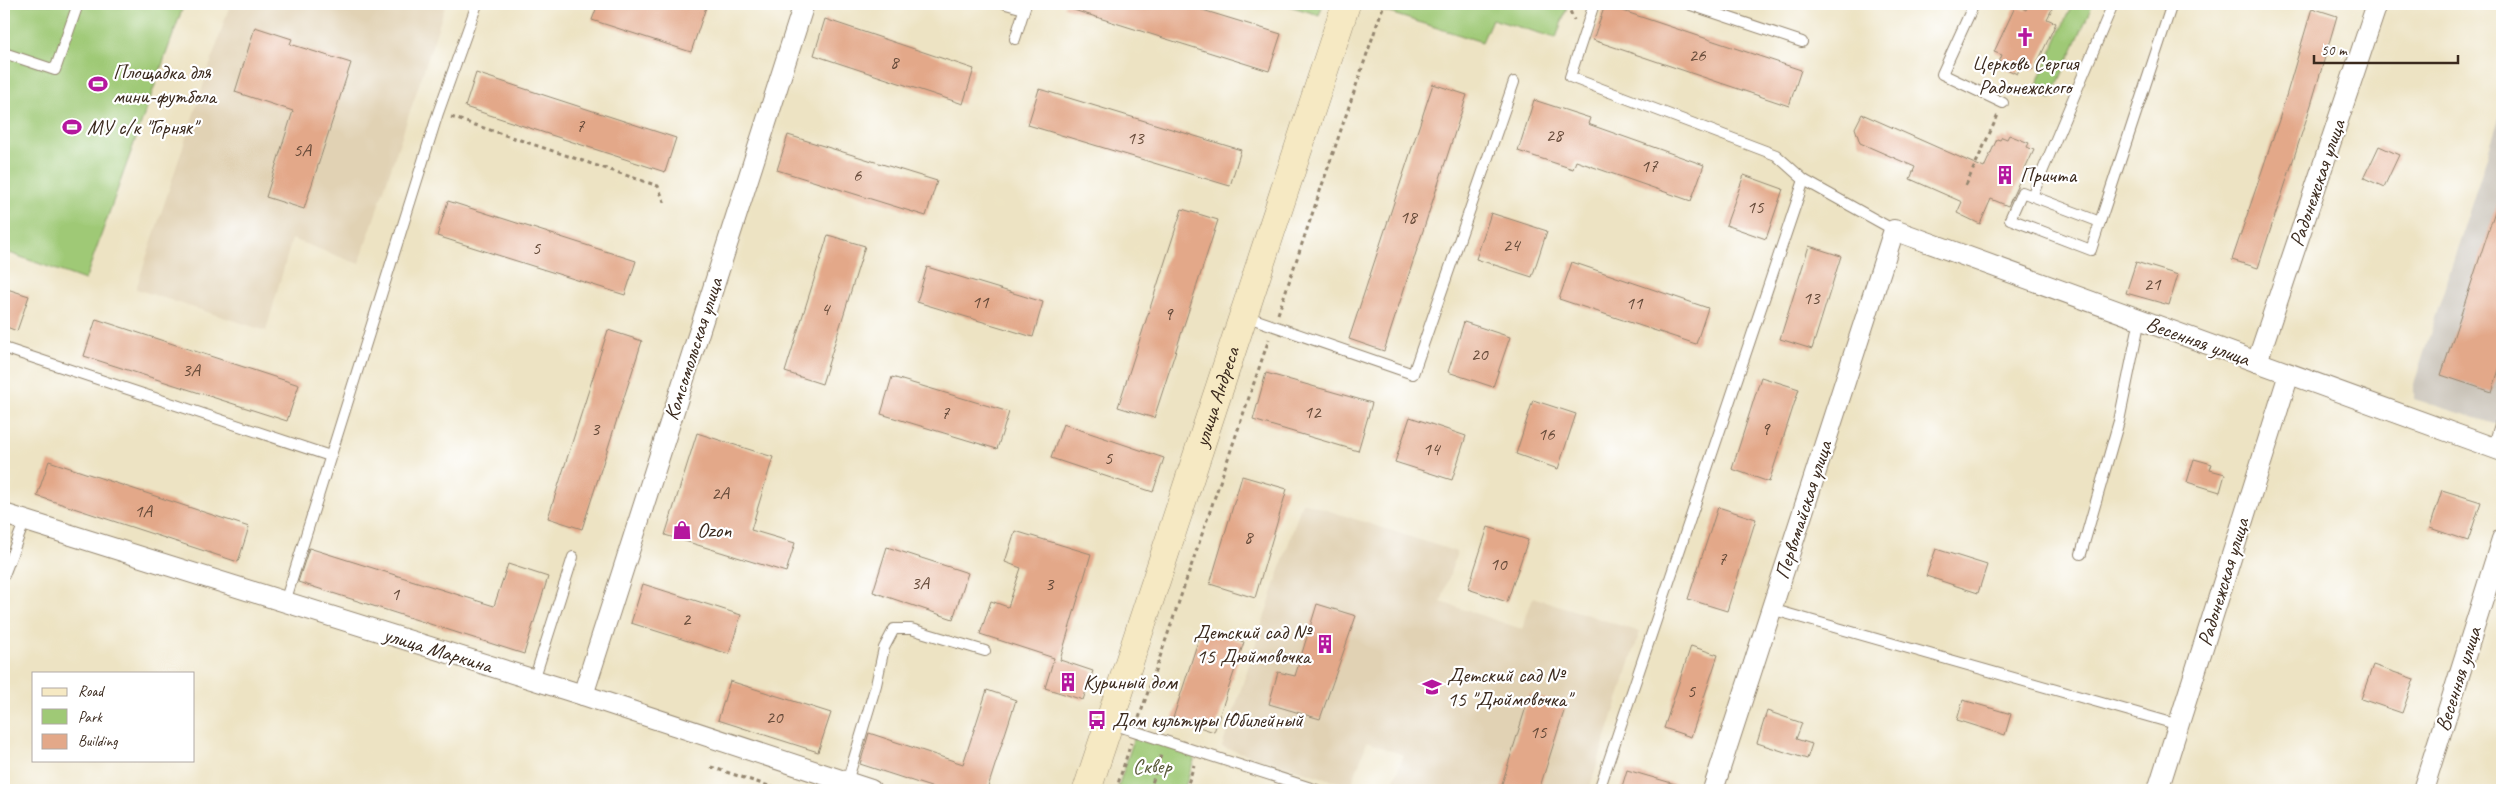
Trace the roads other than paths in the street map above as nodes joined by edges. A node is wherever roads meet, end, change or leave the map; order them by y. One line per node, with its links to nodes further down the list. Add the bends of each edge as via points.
1 (78, 4): 15 (lane, via 55,70)
2 (476, 4): 29 (lane, via 438,113)
3 (804, 4): 40 (street, Комсомольская улица)
4 (1006, 4): 12 (lane)
5 (1346, 4): 22 (street, улица Андреса)
6 (1594, 4): 18 (lane, via 1570,77 1776,155)
7 (1688, 4): 14 (lane)
8 (1974, 4): 17 (lane, via 1942,74)
9 (2113, 4): 19 (lane)
10 (2163, 4): 20 (lane, via 2171,6)
11 (2377, 4): 25 (street, Радонежская улица)
12 (1025, 7): 13 (lane)
13 (1015, 39)
14 (1802, 42)
15 (4, 53)
16 (1514, 82): 22 (lane, via 1413,374)
17 (2003, 103)
18 (1804, 180): 21 (lane); 47 (lane)
19 (2032, 196): 20 (lane); 20 (lane, via 2022,192 2010,219 2091,250)
20 (2100, 222)
21 (1894, 230): 23 (street, Весенняя улица); 37 (street, Первомайская улица)
22 (1243, 316): 41 (street, улица Андреса)
23 (2140, 319): 25 (street, Весенняя улица); 33 (lane, via 2119,421)
24 (4, 348): 29 (lane)
25 (2257, 362): 26 (street, Весенняя улица)
26 (2289, 374): 28 (street, Весенняя улица); 42 (street, Радонежская улица)
27 (2502, 418): 28 (lane)
28 (2498, 449)
29 (330, 456): 36 (lane)
30 (4, 514): 31 (street, улица Маркина)
31 (25, 520): 35 (lane); 36 (street, улица Маркина)
32 (2502, 540): 50 (street, Весенняя улица)
33 (2081, 554)
34 (573, 557): 39 (lane)
35 (4, 575)
36 (285, 602): 39 (street, улица Маркина)
37 (1771, 609): 42 (lane); 48 (street, Первомайская улица)
38 (985, 650): 43 (lane, via 911,629 894,629 884,648)
39 (534, 680): 40 (street, улица Маркина)
40 (583, 695): 43 (street, улица Маркина)
41 (1109, 723): 45 (street, улица Андреса); 46 (lane)
42 (2178, 724): 49 (street, Радонежская улица)
43 (847, 782): 44 (street, улица Маркина)
44 (869, 790)
45 (1087, 790)
46 (1317, 790)
47 (1600, 790)
48 (1713, 790)
49 (2158, 790)
50 (2423, 790)

